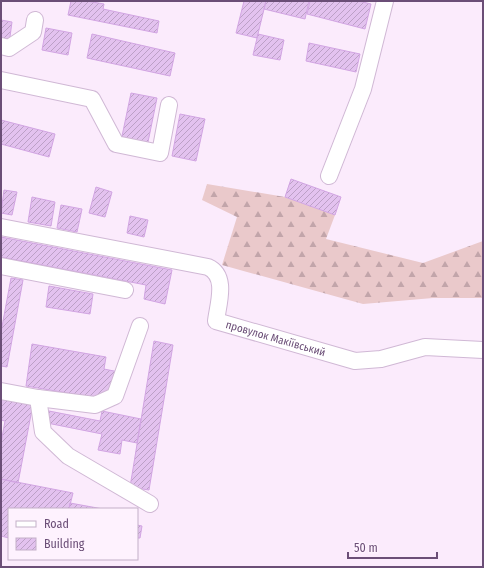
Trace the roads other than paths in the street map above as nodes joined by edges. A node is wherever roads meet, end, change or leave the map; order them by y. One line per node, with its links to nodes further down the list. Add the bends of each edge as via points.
1 (385, 1): 6 (street, via 364,89)
2 (35, 20): 3 (street, via 34,32 8,48)
3 (1, 46)
4 (1, 80): 5 (street, via 92,99 116,144 160,153)
5 (169, 105)
6 (329, 176)
7 (1, 227): 11 (street, провулок Макіївський, via 208,267 218,275 220,284 216,321 355,361 381,359 425,347)
8 (1, 266): 9 (street)
9 (125, 290)
10 (140, 326): 13 (street, via 115,396 95,405)
11 (483, 350)
12 (1, 391): 13 (street)
13 (38, 398): 14 (street, via 43,432 53,442 68,456)
14 (150, 504)

